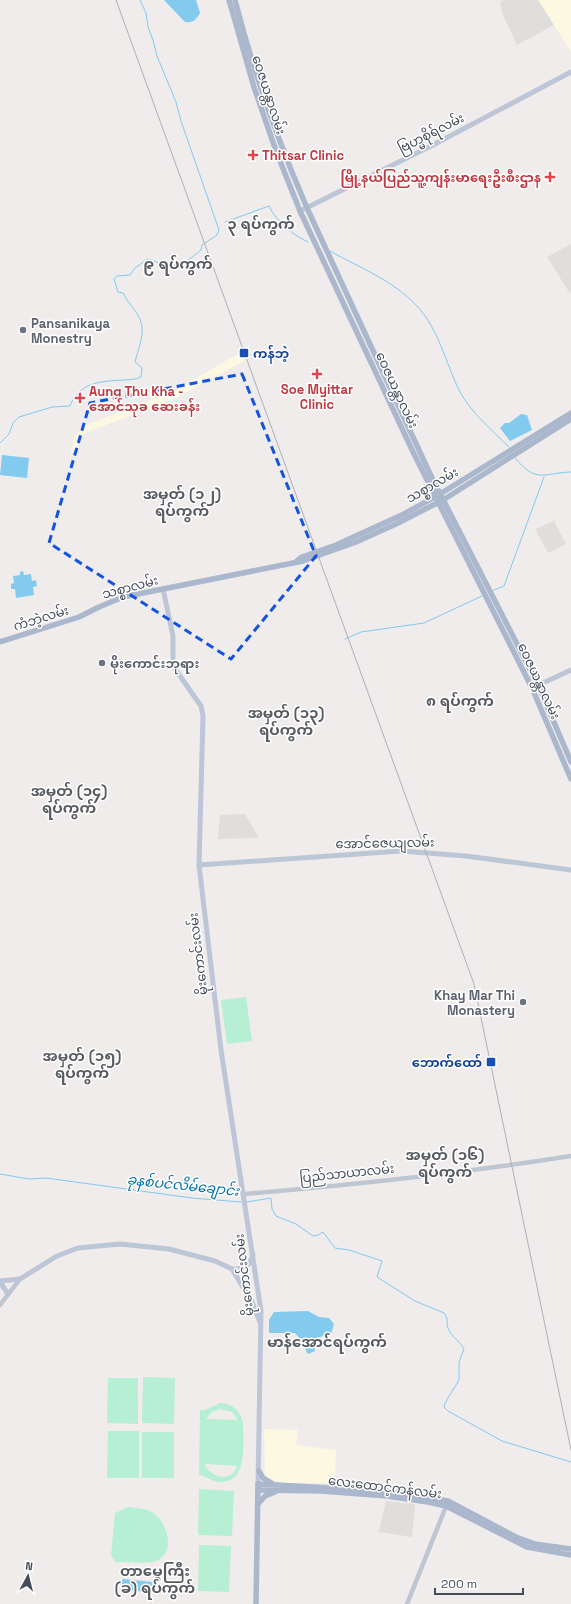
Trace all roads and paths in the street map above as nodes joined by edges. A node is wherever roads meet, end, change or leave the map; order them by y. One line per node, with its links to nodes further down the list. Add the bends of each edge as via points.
1 (229, 0): 5 (main road, ဝေဇယန္တာလမ်း, via 256,94)
2 (235, 0): 4 (main road, ဝေဇယန္တာလမ်း, via 242,30 272,120)
3 (571, 72): 4 (main road, ဗြဟ္မစိုရ်လမ်း)
4 (307, 208): 5 (main road, ဗြဟ္မစိုရ်လမ်း); 6 (main road, ဝေဇယန္တာလမ်း)
5 (300, 211): 7 (main road, ဝေဇယန္တာလမ်း)
6 (352, 304): 7 (main road); 8 (main road, ဝေဇယန္တာလမ်း)
7 (346, 307): 9 (main road, ဝေဇယန္တာလမ်း)
8 (391, 388): 9 (main road); 12 (main road, ဝေဇယန္တာလမ်း)
9 (384, 391): 12 (main road, ဝေဇယန္တာလမ်း)
10 (571, 413): 13 (main road, သစ္စာလမ်း)
11 (571, 419): 14 (main road, သစ္စာလမ်း)
12 (429, 477): 13 (main road, via 442,487); 15 (main road, ဝေဇယန္တာလမ်း); 16 (main road)
13 (451, 487): 15 (main road, သစ္စာလမ်း)
14 (453, 494): 15 (main road, သစ္စာလမ်း); 17 (main road, via 448,501)
15 (439, 498): 16 (main road, သစ္စာလမ်း); 17 (main road, ဝေဇယန္တာလမ်း)
16 (427, 504): 17 (main road); 19 (main road, သစ္စာလမ်း, via 396,524 309,559)
17 (448, 516): 18 (main road, ဝေဇယန္တာလမ်း)
18 (477, 572): 23 (main road, ဝေဇယန္တာလမ်း); 24 (main road, ဝေဇယန္တာလမ်း)
19 (163, 589): 20 (main road, သစ္စာလမ်း, via 123,597); 27 (main road, မိုးကောင်းလမ်း, via 171,627 173,666 201,706 203,716)
20 (87, 613): 21 (main road, ကံဘဲ့လမ်း, via 61,624)
21 (0, 642)
22 (571, 670): 23 (main road)
23 (538, 685): 24 (main road); 25 (main road, ဝေဇယန္တာလမ်း)
24 (532, 688): 26 (main road, ဝေဇယန္တာလမ်း)
25 (571, 762)
26 (571, 779)
27 (198, 865): 28 (main road, အောင်ဇေယျလမ်း, via 401,852 466,856); 30 (main road, မိုးကောင်းလမ်း, via 219,1034)
28 (571, 870)
29 (571, 1156): 30 (street, ပြည်သာယာလမ်း, via 512,1166)
30 (245, 1196): 31 (main road, မိုးကောင်းလမ်း)
31 (254, 1252): 32 (main road, via 249,1265); 37 (main road, မိုးကောင်းလမ်း, via 261,1301)
32 (232, 1269): 33 (main road, via 215,1261 169,1249 107,1244 70,1250); 37 (main road, via 252,1302)
33 (20, 1279): 34 (main road); 35 (street)
34 (0, 1281): 35 (main road)
35 (8, 1294): 36 (street)
36 (0, 1305)
37 (260, 1323): 38 (main road, မိုးကောင်းလမ်း)
38 (259, 1471): 39 (main road, မိုးကောင်းလမ်း); 40 (main road, via 269,1482)
39 (258, 1487): 40 (main road, လေးထောင့်ကန်လမ်း); 42 (main road)
40 (285, 1488): 41 (main road, လေးထောင့်ကန်လမ်း, via 387,1493); 42 (main road, via 270,1493)
41 (447, 1503): 43 (main road, လေးထောင့်ကန်လမ်း); 47 (street)
42 (258, 1504): 46 (main road)
43 (479, 1520): 44 (main road, လေးထောင့်ကန်လမ်း, via 535,1544); 45 (main road, လေးထောင့်ကန်လမ်း, via 527,1547)
44 (571, 1549)
45 (571, 1555)
46 (256, 1604)
47 (406, 1604)

